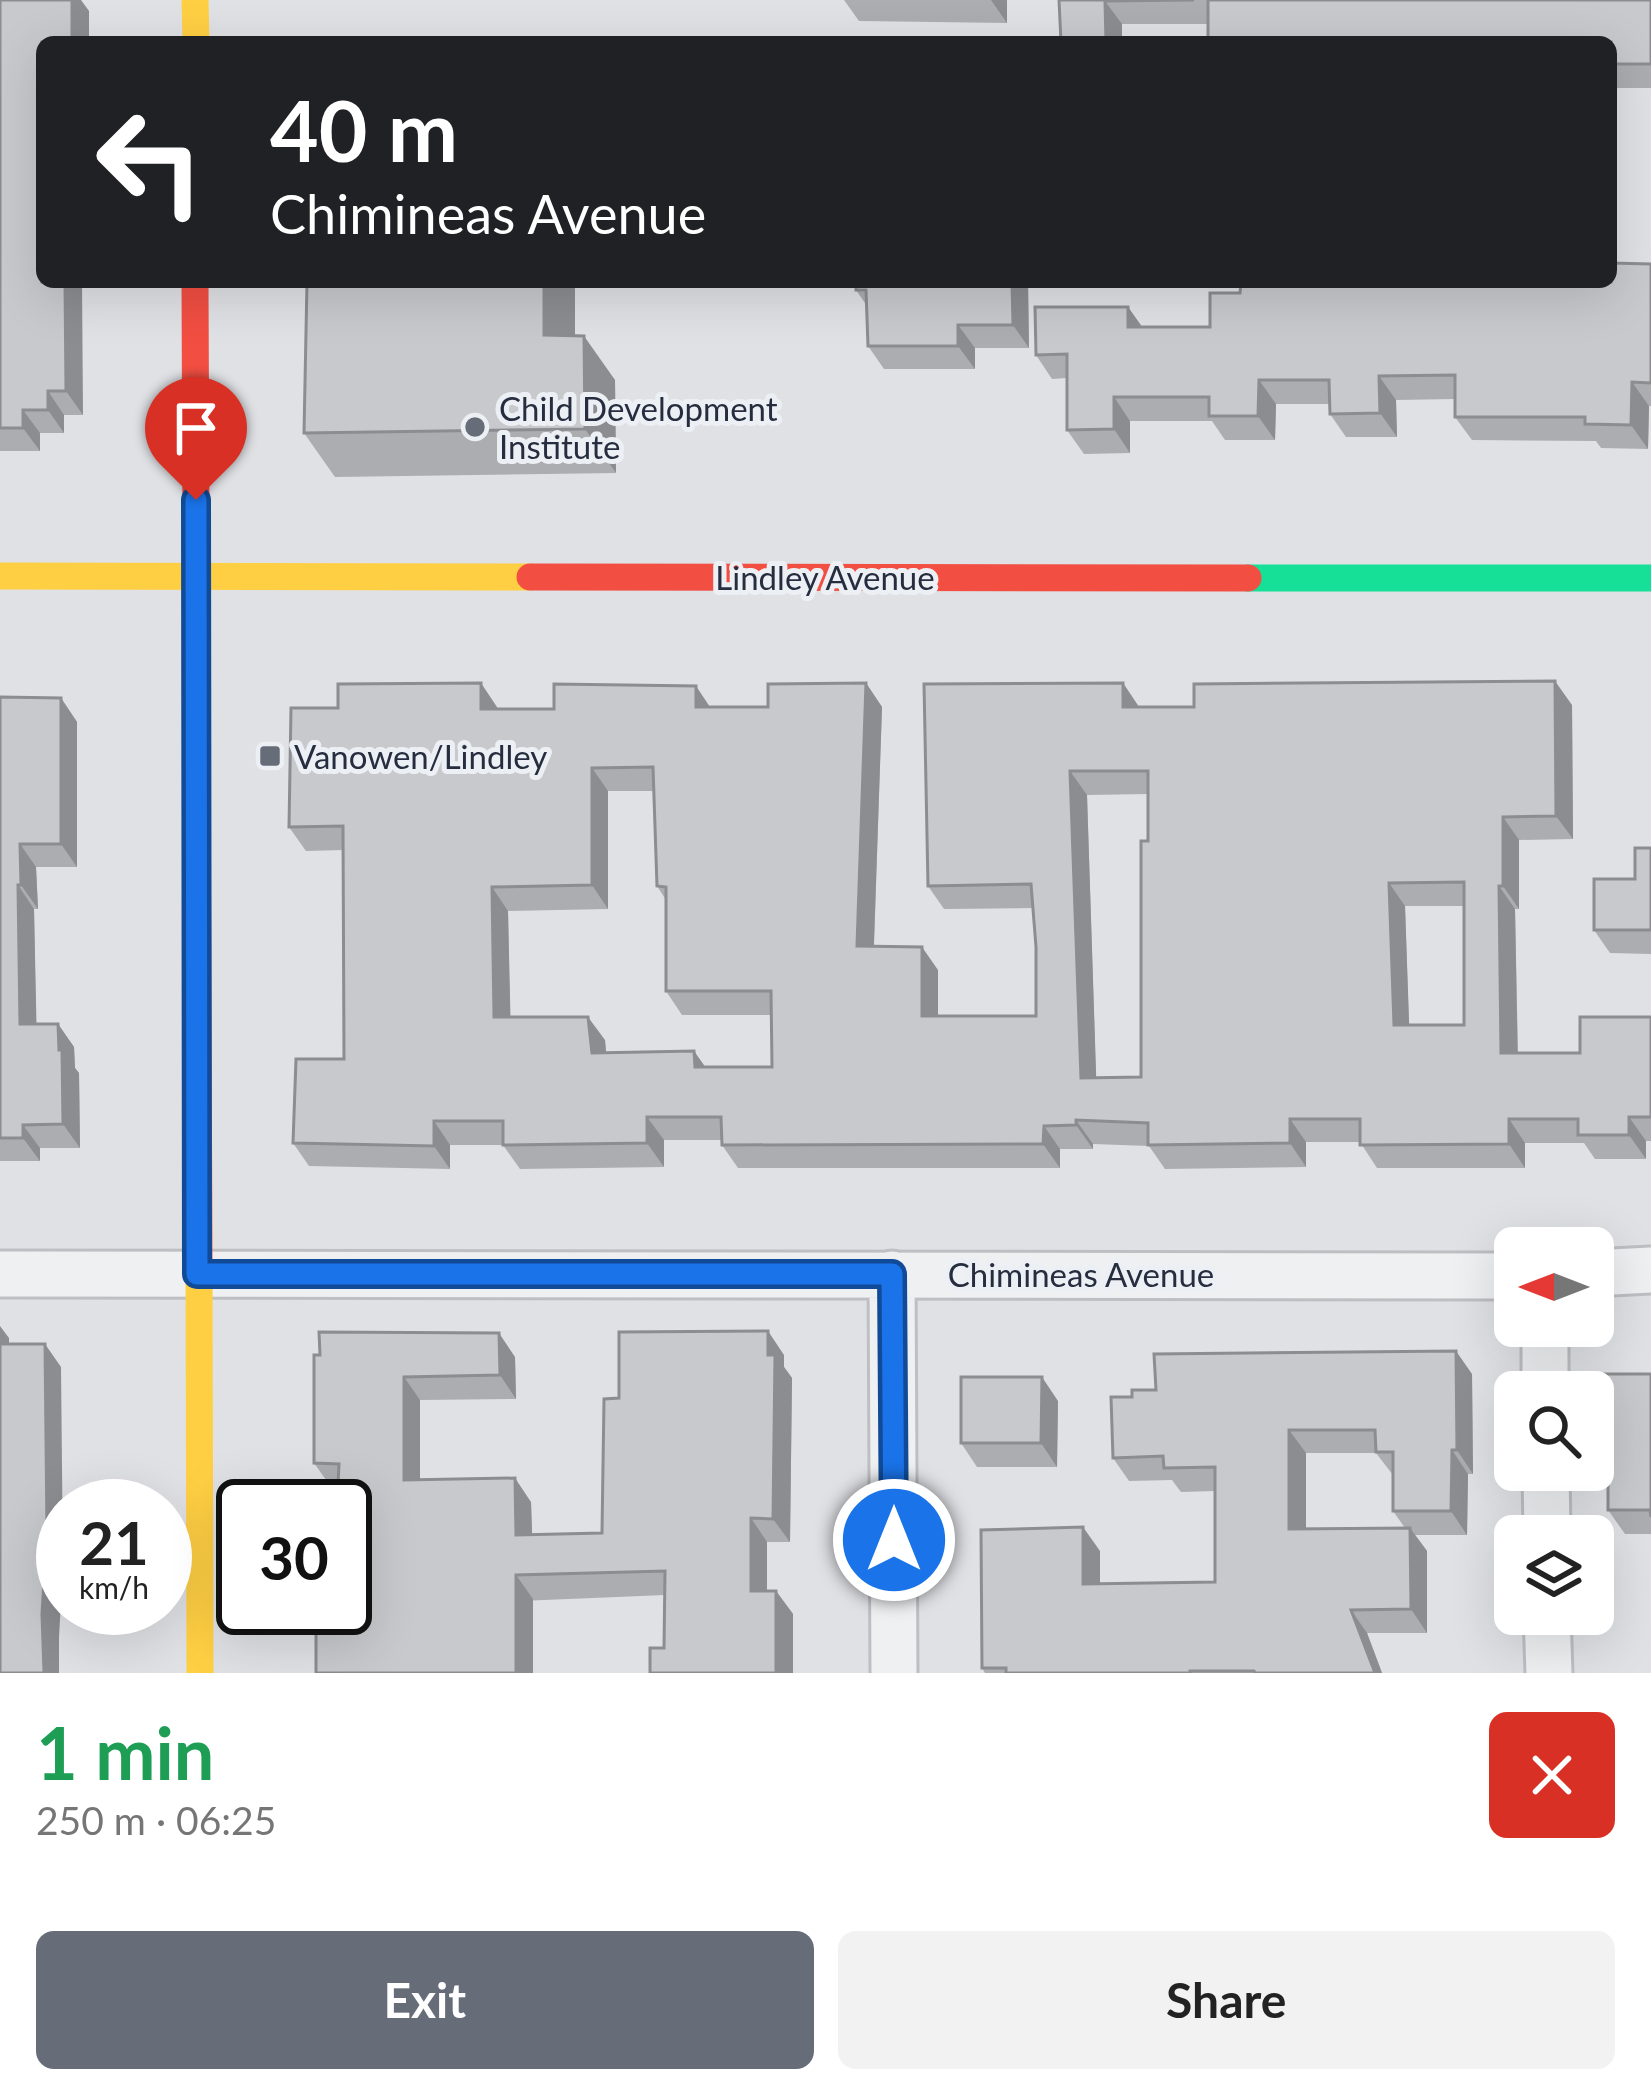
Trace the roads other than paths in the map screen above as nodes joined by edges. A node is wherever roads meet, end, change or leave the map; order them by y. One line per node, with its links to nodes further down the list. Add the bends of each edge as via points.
1 (195, 0): 2 (main road)
2 (196, 36)
3 (195, 288): 5 (main road)
4 (0, 575): 5 (main road, Lindley Avenue)
5 (196, 577): 6 (main road, Lindley Avenue); 10 (main road)
6 (1651, 578)
7 (1651, 1270): 8 (street)
8 (1614, 1272)
9 (0, 1274): 10 (street, Chimineas Avenue)
10 (197, 1274): 11 (street, Chimineas Avenue); 14 (main road)
11 (892, 1274): 12 (street, Chimineas Avenue); 15 (street)
12 (1494, 1276)
13 (1548, 1635): 16 (street)
14 (200, 1673)
15 (894, 1673)
16 (1549, 1673)

